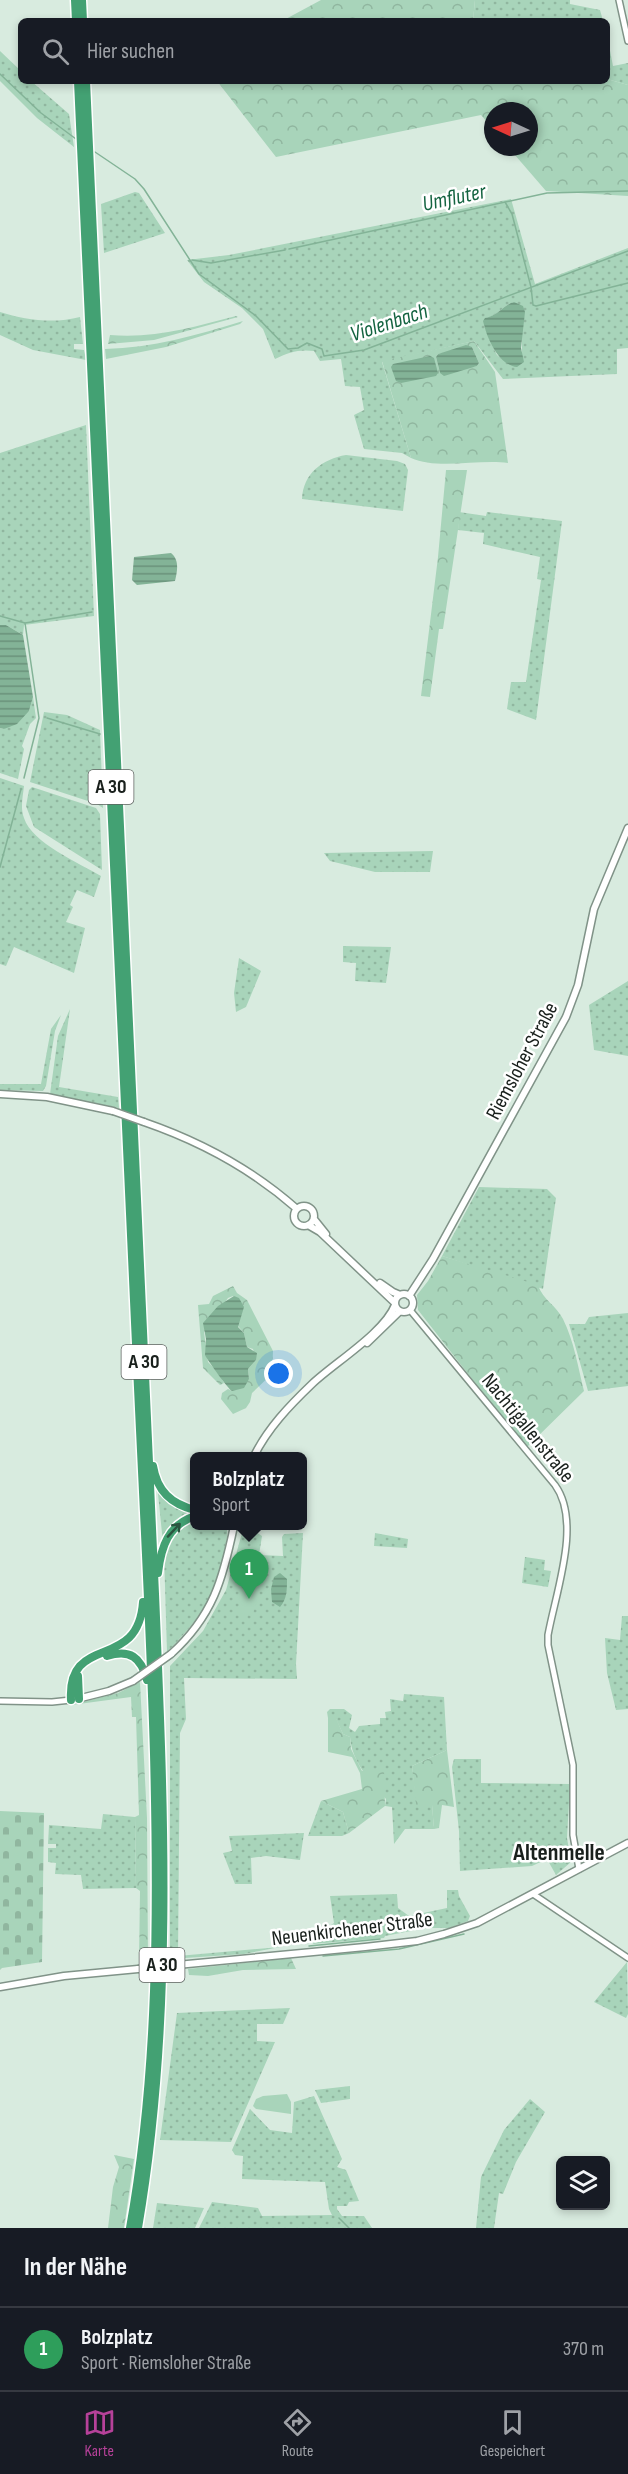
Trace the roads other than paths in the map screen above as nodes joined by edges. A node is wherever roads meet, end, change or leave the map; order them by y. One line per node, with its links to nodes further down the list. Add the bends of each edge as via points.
1 (75, 0): 4 (highway)
2 (82, 0): 5 (highway)
3 (619, 0): 6 (street)
4 (76, 18)
5 (83, 18)
6 (628, 41)
7 (78, 84): 25 (highway, A 30)
8 (86, 84): 20 (highway, A 30)
9 (628, 828): 15 (main road, Riemsloher Straße, via 594,909 578,985 566,1017)
10 (0, 1094): 11 (main road, bridge, via 47,1097 144,1122 221,1156)
11 (297, 1209): 12 (main road, via 310,1208); 13 (main road, via 296,1221)
12 (314, 1219): 13 (main road); 14 (main road, via 357,1262)
13 (308, 1225): 16 (main road)
14 (400, 1295): 15 (main road); 16 (main road)
15 (409, 1296): 17 (main road, via 413,1303)
16 (395, 1304): 18 (main road); 19 (main road, via 370,1335)
17 (410, 1310): 18 (main road); 31 (street, Nachtigallenstraße, via 555,1485 566,1506 568,1537 548,1645 573,1765 573,1835)
18 (400, 1311): 19 (main road)
19 (305, 1392): 21 (main road, via 274,1424)
20 (147, 1421): 22 (highway, via 158,1484 168,1498); 26 (highway, A 30)
21 (256, 1452)
22 (190, 1508)
23 (190, 1518): 26 (highway, one-way to 23, via 166,1538)
24 (233, 1530): 27 (main road, bridge, via 217,1593 198,1627 171,1654 133,1681)
25 (146, 1563): 27 (highway, via 142,1614 136,1630 127,1641 82,1662 74,1671 70,1687); 29 (highway, A 30)
26 (155, 1594): 36 (highway, A 30, via 163,1915 154,2099)
27 (75, 1700): 28 (street); 29 (highway, via 83,1668 125,1652 144,1667)
28 (0, 1701)
29 (153, 1713): 35 (highway, A 30, via 153,1999 144,2127)
30 (628, 1843): 31 (main road, Neuenkirchener Straße)
31 (579, 1869): 32 (main road, Neuenkirchener Straße)
32 (533, 1894): 33 (street); 34 (main road, Neuenkirchener Straße, bridge, via 473,1924 426,1939 64,1976)
33 (628, 1958)
34 (0, 1987)
35 (130, 2228)
36 (138, 2228)

